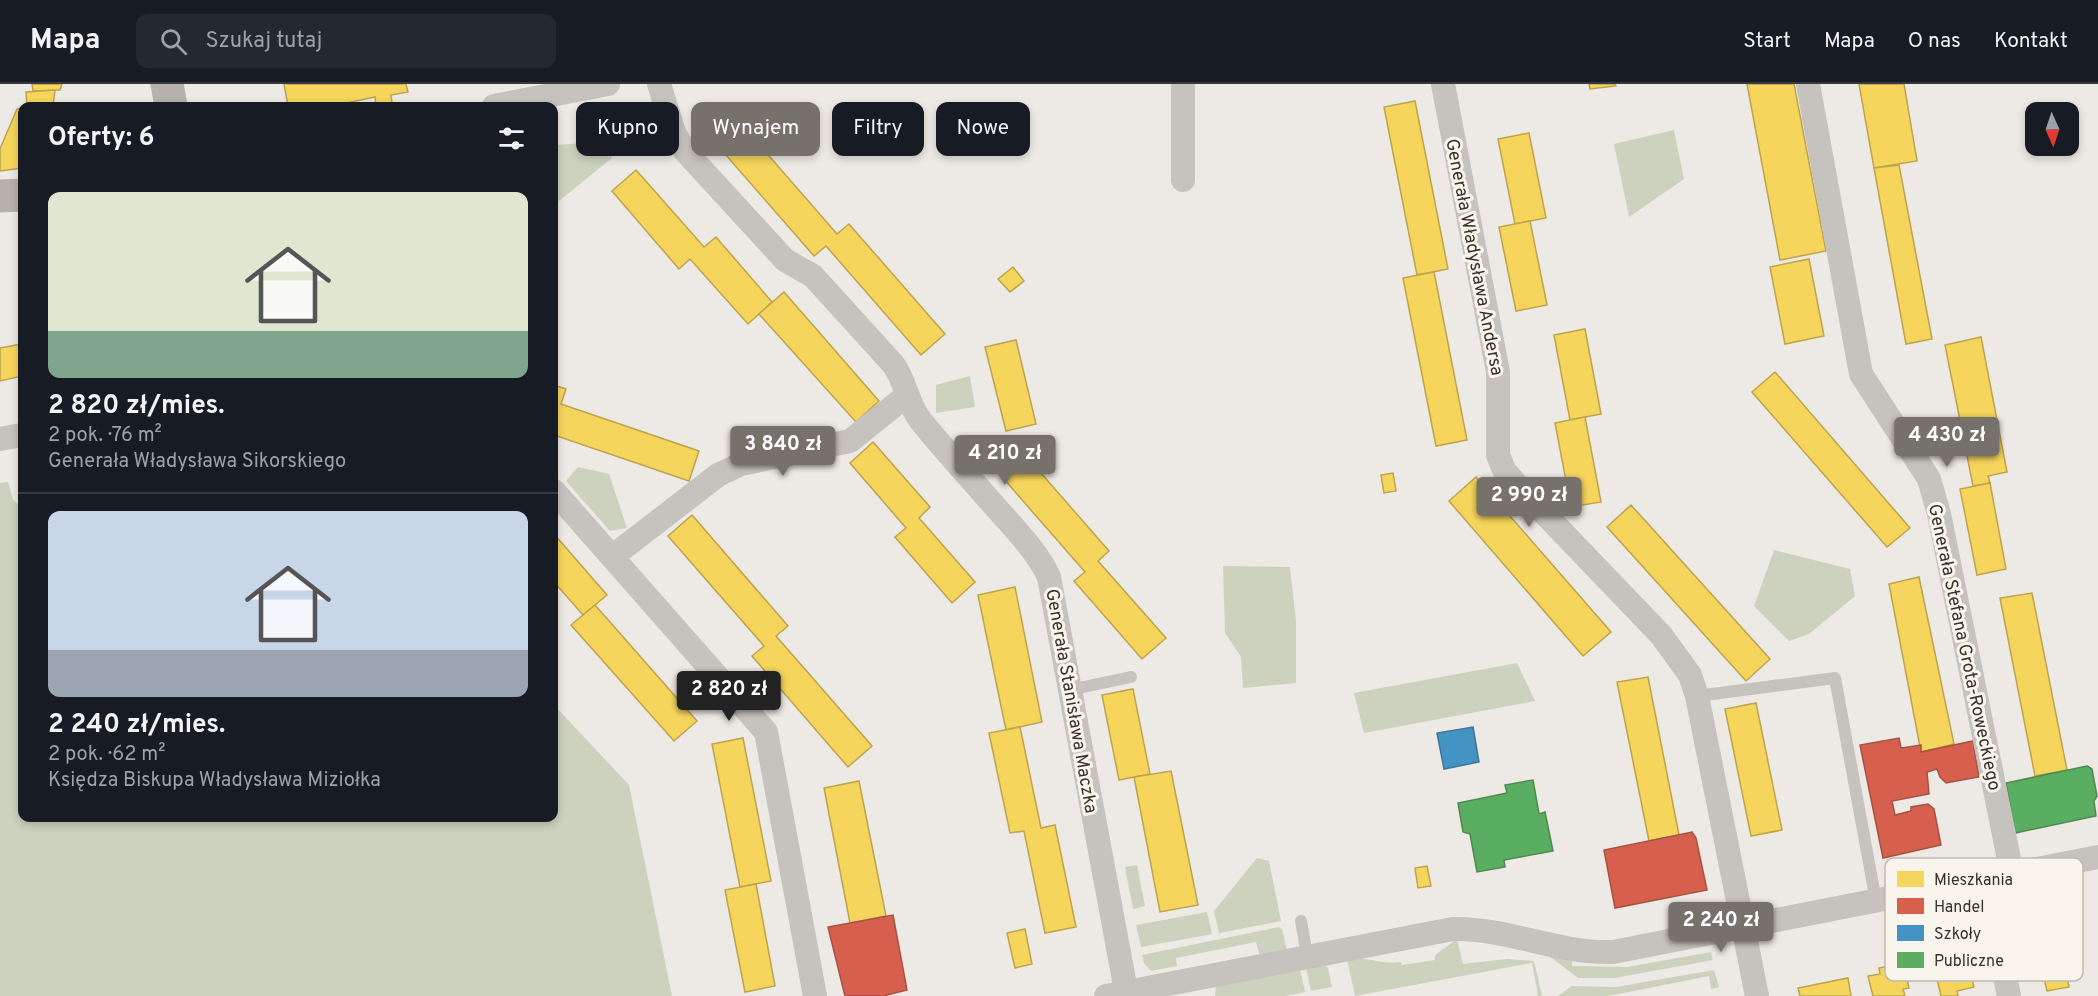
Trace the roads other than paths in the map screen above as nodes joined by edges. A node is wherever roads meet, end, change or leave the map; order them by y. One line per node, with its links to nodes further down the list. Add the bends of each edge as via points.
1 (167, 84): 7 (street)
2 (608, 84): 8 (street)
3 (659, 84): 12 (street, Generała Stanisława Maczka, via 684,150 785,260 813,276 885,355 899,372)
4 (1183, 84): 9 (street)
5 (1443, 84): 19 (street, Generała Władysława Andersa, via 1498,372 1496,434 1501,462 1518,486 1661,635 1690,675)
6 (1808, 84): 21 (street, Generała Stefana Grota-Roweckiego, via 1861,374 1929,479)
7 (170, 102)
8 (515, 102)
9 (1183, 180)
10 (18, 195): 11 (street)
11 (0, 196)
12 (906, 396): 16 (street, via 850,441 741,464 718,475); 18 (street, Generała Stanisława Maczka, via 919,419 1045,568)
13 (18, 436): 14 (street)
14 (0, 439)
15 (558, 495): 16 (street)
16 (613, 556): 30 (street, via 766,732)
17 (1131, 677): 18 (lane)
18 (1070, 690): 29 (street, Generała Stanisława Maczka)
19 (1697, 696): 24 (lane, via 1835,678); 26 (street, Generała Władysława Andersa)
20 (2098, 857): 22 (street)
21 (2009, 858)
22 (2083, 860)
23 (1885, 899): 24 (street)
24 (1876, 901): 26 (street)
25 (1301, 921): 27 (lane)
26 (1744, 927): 27 (street, via 1612,952 1563,948 1463,928); 31 (street, Generała Władysława Andersa)
27 (1308, 955): 29 (street)
28 (2006, 981): 32 (street)
29 (1120, 995)
30 (815, 996)
31 (1757, 996)
32 (2009, 996)

